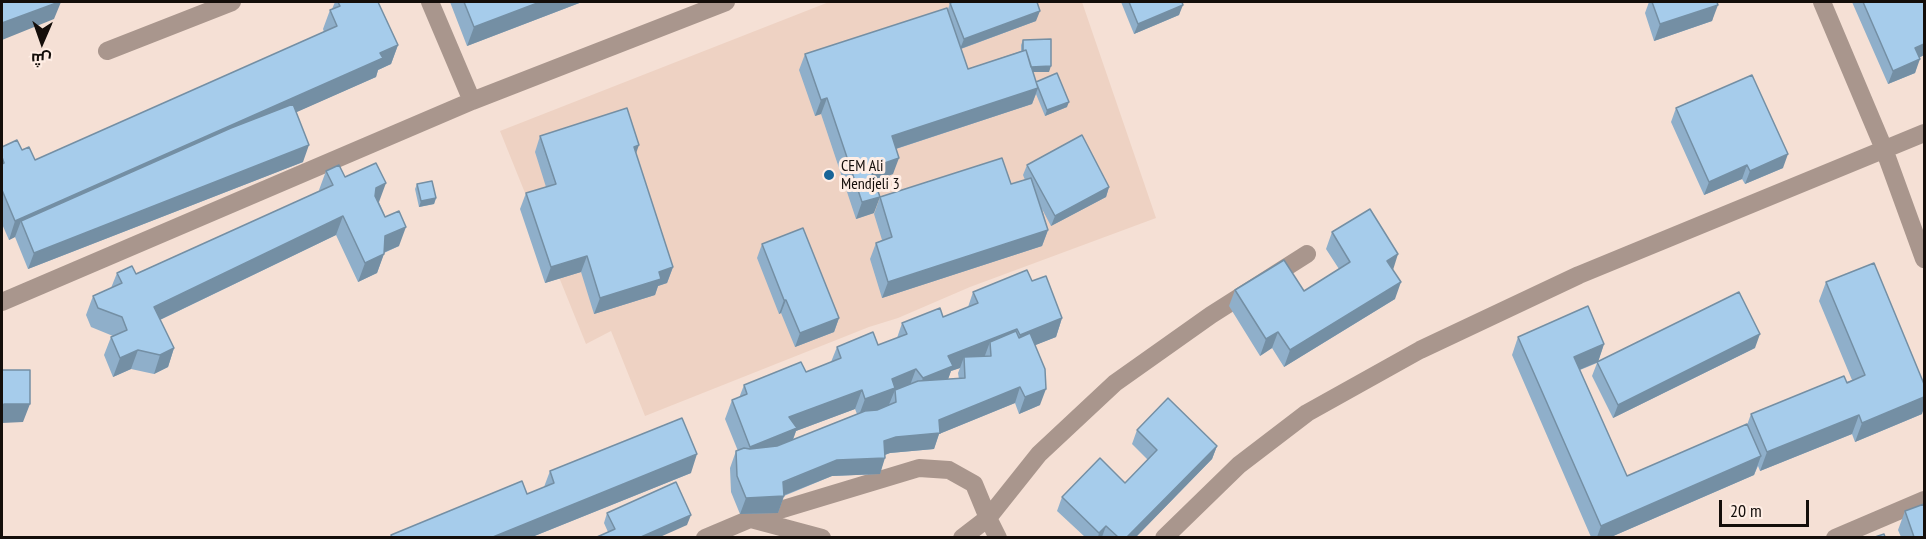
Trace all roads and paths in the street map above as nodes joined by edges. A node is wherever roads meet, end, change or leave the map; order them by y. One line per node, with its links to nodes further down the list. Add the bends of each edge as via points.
1 (232, 2): 5 (street)
2 (429, 2): 6 (street)
3 (726, 2): 6 (street)
4 (1822, 2): 8 (street)
5 (107, 51)
6 (472, 101): 11 (street)
7 (1924, 133): 8 (street)
8 (1884, 149): 10 (street); 19 (street, via 1579,275 1420,350 1308,412 1239,465)
9 (1307, 254): 13 (street, via 1114,383 1039,454)
10 (1924, 259)
11 (2, 302)
12 (1924, 500): 20 (street)
13 (988, 518): 14 (street, via 974,484 949,470 919,468); 17 (street); 18 (street)
14 (750, 519): 15 (street); 16 (street)
15 (705, 537)
16 (822, 537)
17 (962, 537)
18 (998, 537)
19 (1164, 537)
20 (1835, 537)

